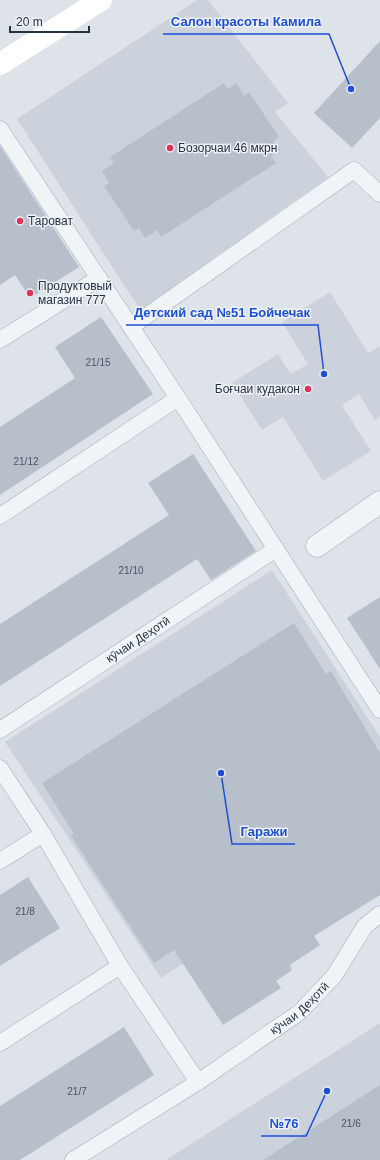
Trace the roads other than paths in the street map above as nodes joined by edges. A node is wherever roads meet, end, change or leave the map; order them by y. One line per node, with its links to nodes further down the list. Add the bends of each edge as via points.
1 (100, 0): 2 (main road)
2 (0, 64)
3 (0, 129): 5 (lane)
4 (380, 194): 6 (lane, via 354,170)
5 (99, 278): 6 (lane); 7 (lane)
6 (132, 328): 8 (lane)
7 (0, 340)
8 (178, 398): 10 (lane); 12 (lane)
9 (380, 502): 11 (street)
10 (0, 516)
11 (317, 546)
12 (276, 549): 13 (lane); 14 (lane, кӯчаи Деҳотӣ)
13 (380, 710)
14 (0, 730)
15 (0, 768): 16 (lane)
16 (43, 834): 17 (lane); 19 (lane)
17 (0, 861)
18 (380, 914): 21 (lane, кӯчаи Деҳотӣ, via 365,926 334,976 300,1012)
19 (120, 966): 20 (lane); 21 (lane)
20 (0, 1043)
21 (198, 1082): 22 (lane, кӯчаи Деҳотӣ)
22 (73, 1160)

